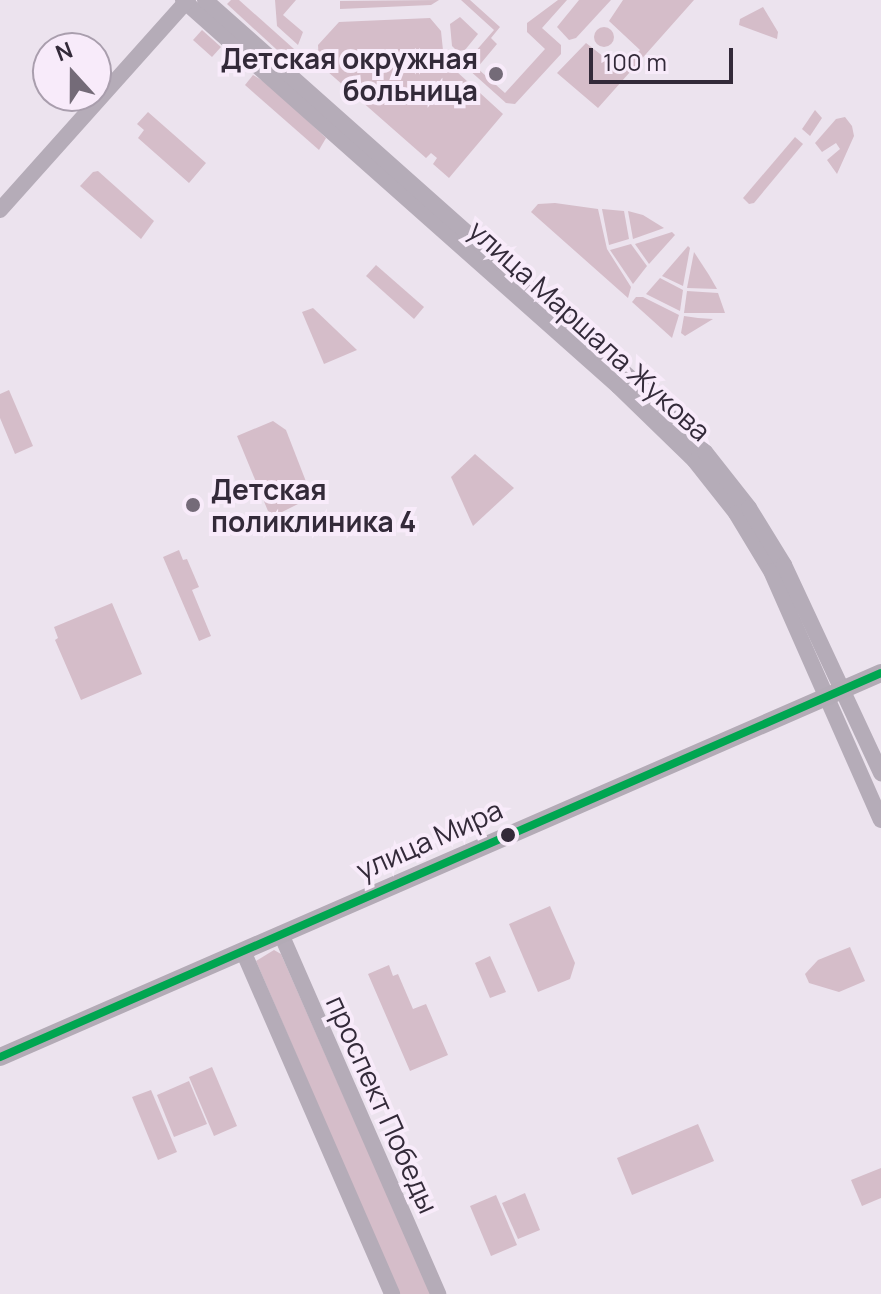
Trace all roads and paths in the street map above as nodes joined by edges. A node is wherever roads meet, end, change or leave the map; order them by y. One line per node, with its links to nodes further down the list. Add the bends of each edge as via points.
1 (205, 0): 3 (main road, улица Маршала Жукова)
2 (186, 1): 3 (main road, улица Маршала Жукова); 4 (main road)
3 (255, 54): 6 (main road, улица Маршала Жукова, via 664,409 736,490)
4 (0, 210)
5 (881, 673): 6 (main road, улица Мира)
6 (836, 692): 7 (main road, улица Маршала Жукова); 8 (main road, улица Маршала Жукова); 9 (main road, улица Мира)
7 (881, 773)
8 (881, 820)
9 (281, 934): 10 (main road, улица Мира); 13 (main road, проспект Победы)
10 (243, 951): 11 (main road, улица Мира); 12 (main road)
11 (0, 1057)
12 (392, 1294)
13 (438, 1294)

